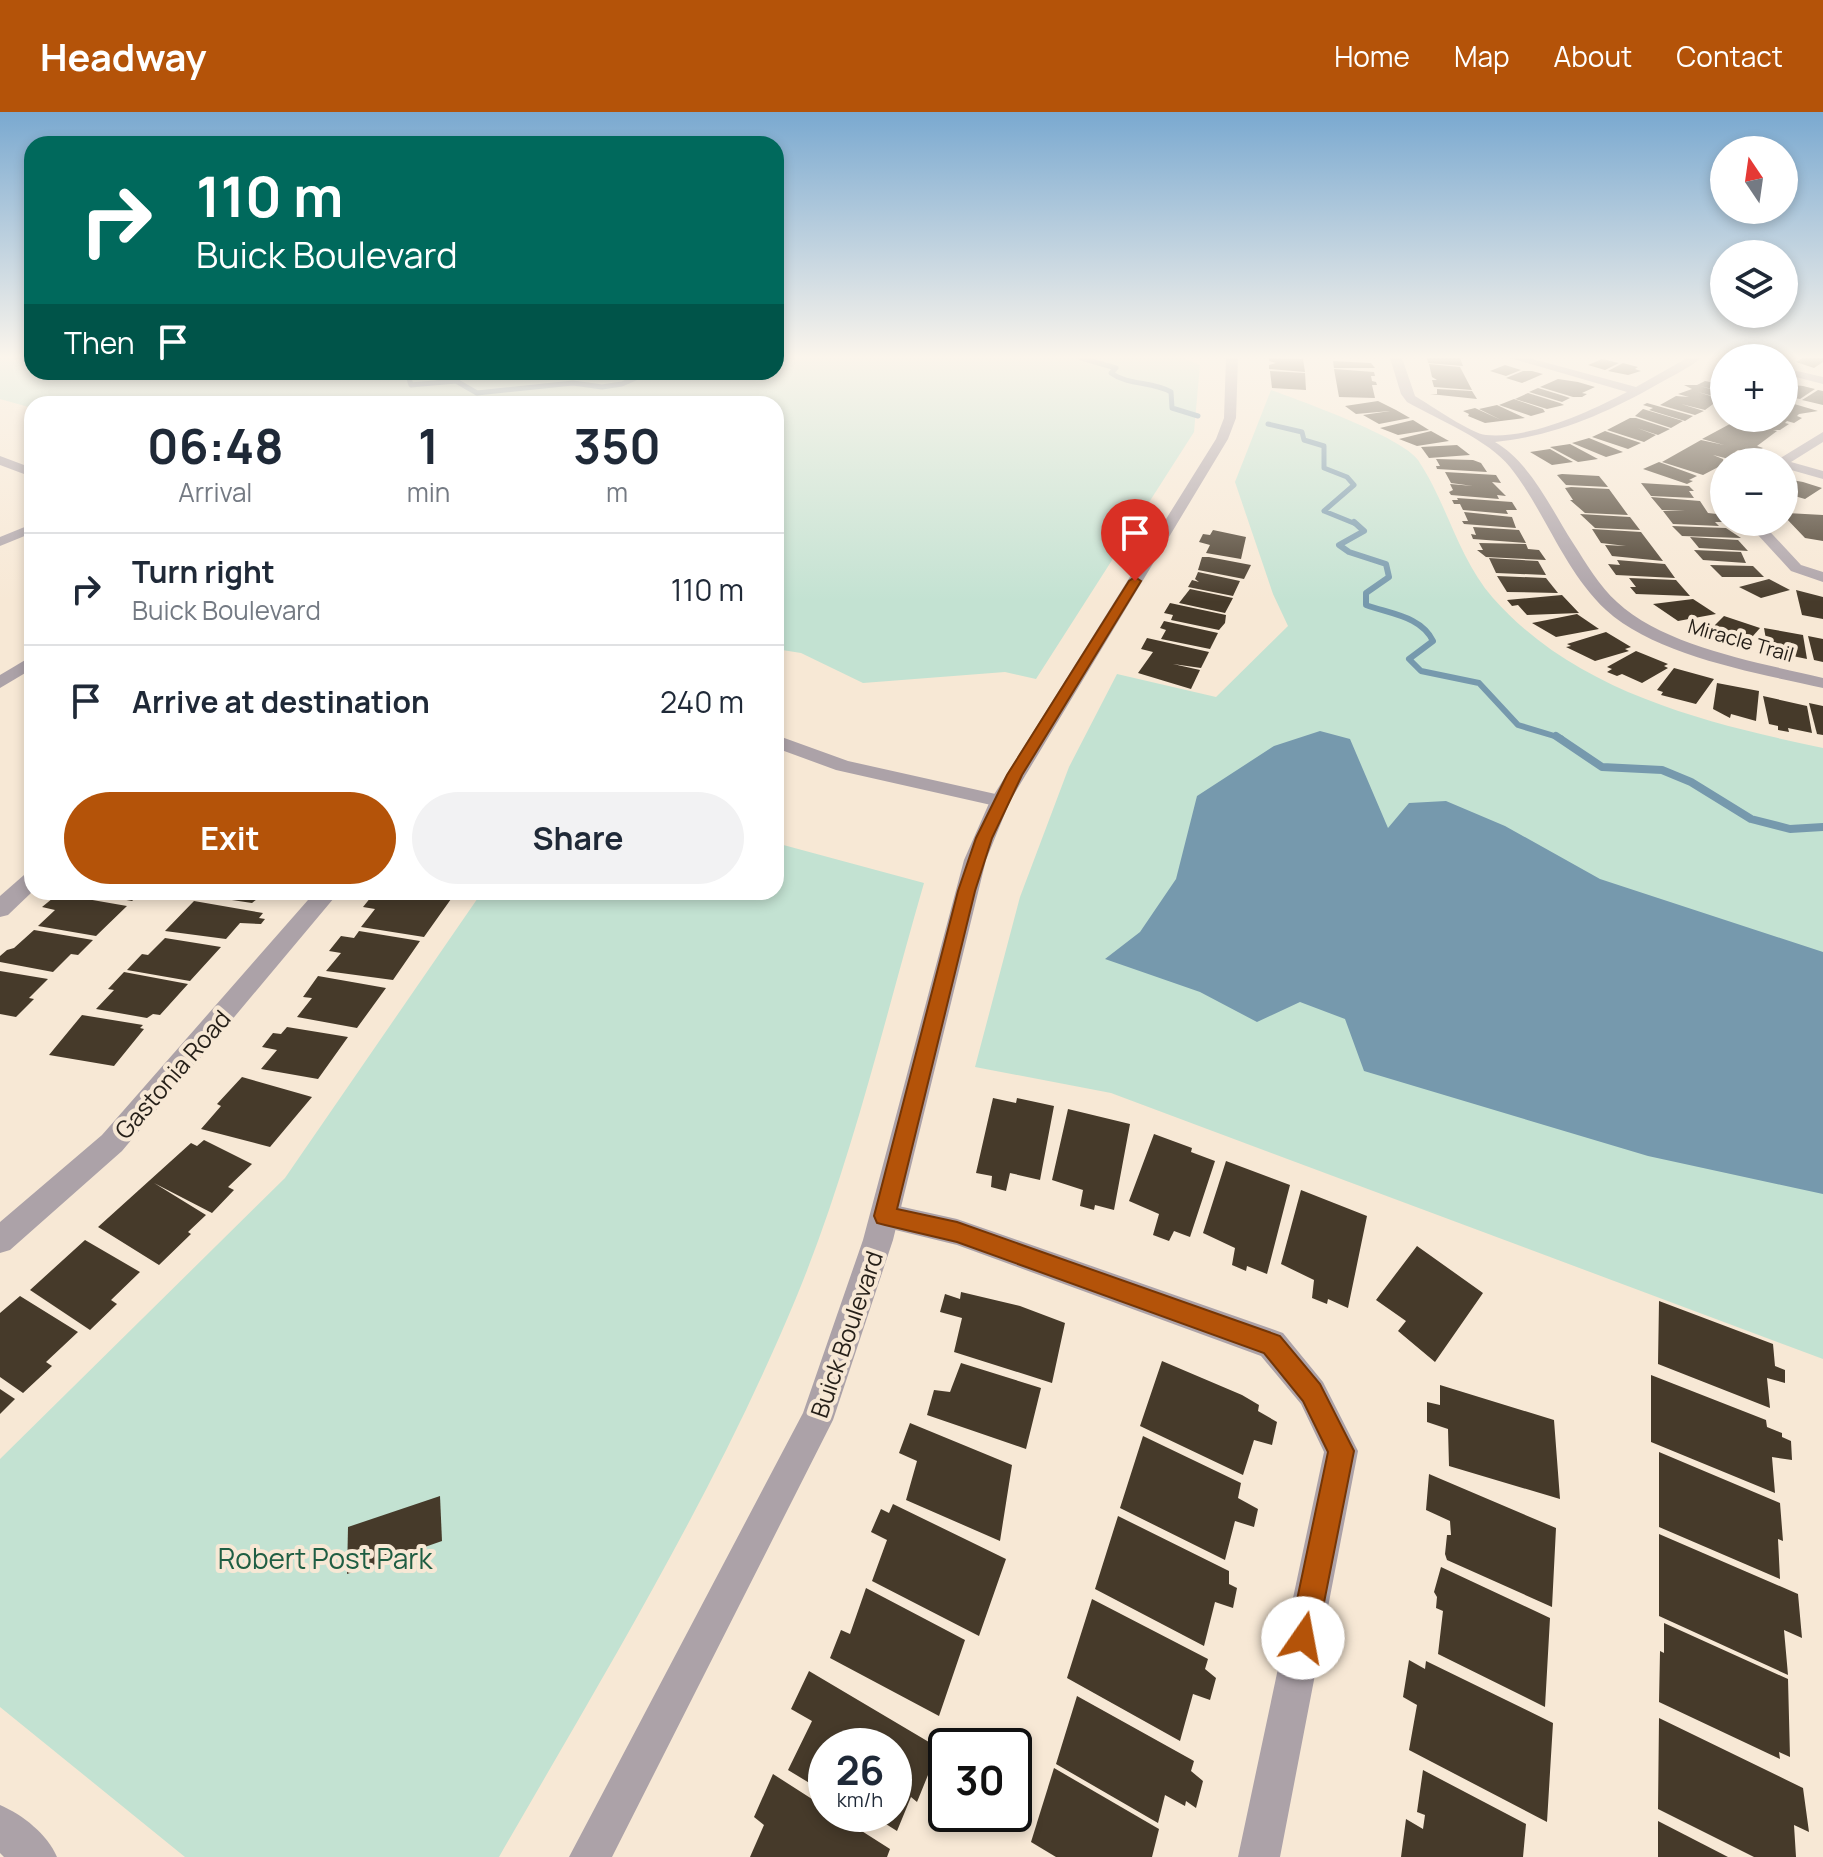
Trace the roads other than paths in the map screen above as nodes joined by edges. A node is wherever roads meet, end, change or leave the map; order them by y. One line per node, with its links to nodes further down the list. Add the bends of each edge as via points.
1 (1216, 439): 17 (street, Buick Boulevard)
2 (1483, 439): 15 (street, Miracle Trail, via 1518,468 1612,607 1651,631 1715,658)
3 (1818, 439): 4 (street)
4 (1798, 453)
5 (0, 460): 7 (street)
6 (1798, 468): 8 (street)
7 (24, 470)
8 (1823, 475)
9 (24, 532): 11 (street)
10 (1766, 536): 12 (street, via 1796,568)
11 (0, 542)
12 (1823, 577)
13 (24, 666): 14 (street)
14 (0, 683)
15 (1823, 683)
16 (784, 744): 17 (street, via 843,766)
17 (1000, 801): 21 (street, Buick Boulevard, via 975,860)
18 (24, 887): 20 (street)
19 (321, 900): 22 (street, Gastonia Road, via 112,1143)
20 (0, 909)
21 (885, 1216): 25 (street, Buick Boulevard, via 817,1420); 26 (street, via 957,1232 1272,1344 1312,1393 1341,1451)
22 (0, 1240)
23 (0, 1826): 24 (street)
24 (36, 1857)
25 (590, 1857)
26 (1259, 1857)

